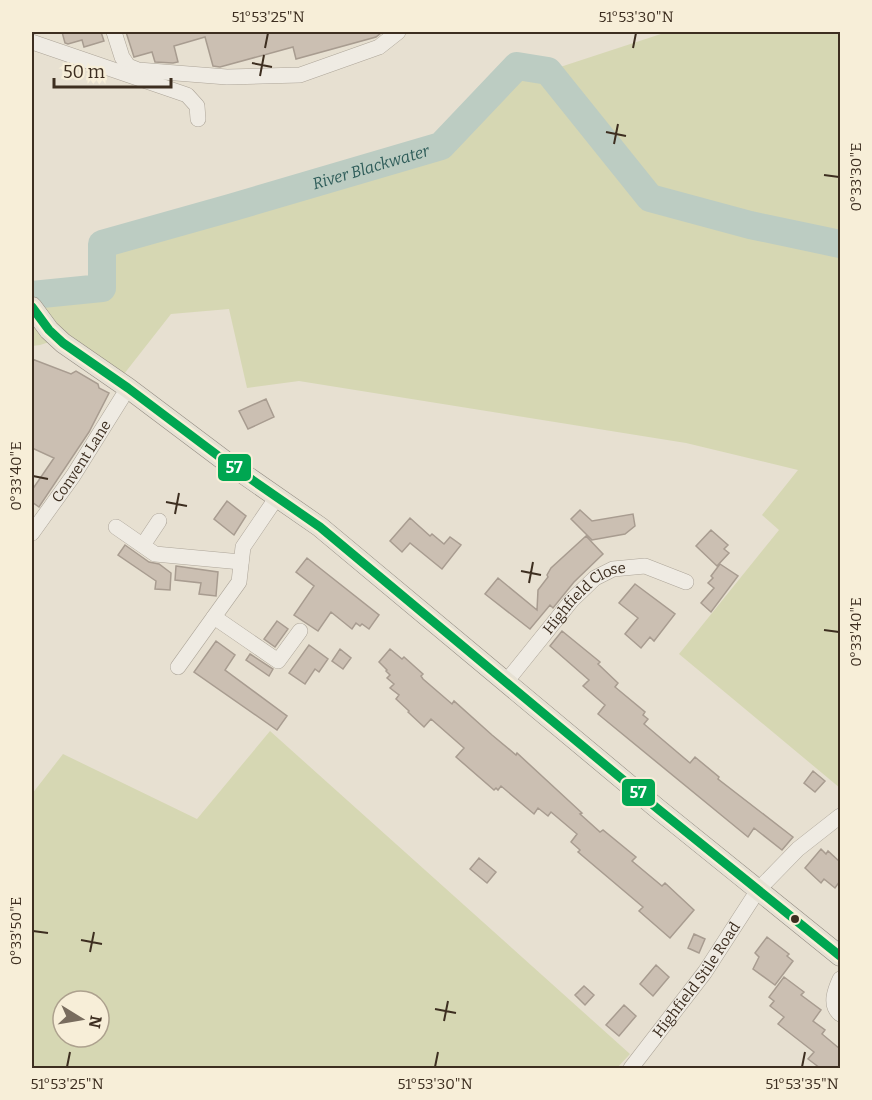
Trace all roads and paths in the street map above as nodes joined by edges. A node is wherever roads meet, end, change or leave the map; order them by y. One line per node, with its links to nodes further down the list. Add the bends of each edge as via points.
1 (114, 32): 2 (street, via 122,57 128,66 138,70 227,77 300,75 380,47)
2 (398, 32)
3 (32, 42): 4 (street, via 187,95 197,105)
4 (198, 119)
5 (32, 308): 6 (main road, via 63,343)
6 (128, 388): 7 (main road); 10 (street, Convent Lane)
7 (277, 497): 12 (street, via 243,547); 17 (main road, via 320,527)
8 (159, 521): 11 (street)
9 (116, 527): 11 (street)
10 (32, 533)
11 (143, 545): 12 (street, via 155,554)
12 (241, 562): 14 (street, via 239,582)
13 (686, 582): 17 (street, Highfield Close, via 645,566 613,569 595,578 572,600)
14 (214, 617): 15 (street, via 278,661); 16 (street)
15 (300, 632)
16 (178, 668)
17 (506, 682): 19 (main road)
18 (840, 816): 19 (street, Highfield Stile Road, via 798,849)
19 (758, 890): 20 (main road); 23 (street, Highfield Stile Road, via 705,972)
20 (840, 956)
21 (840, 980): 22 (street, via 834,1003)
22 (840, 1014)
23 (631, 1068)

